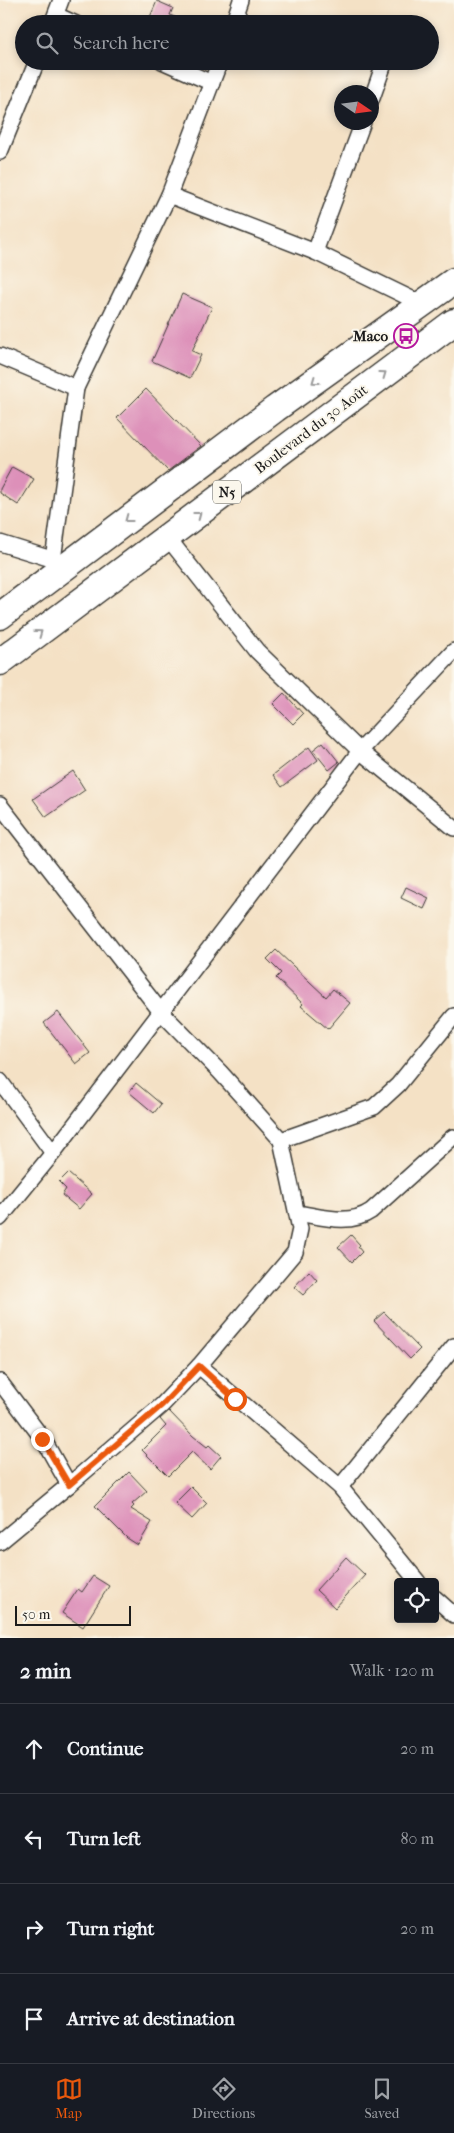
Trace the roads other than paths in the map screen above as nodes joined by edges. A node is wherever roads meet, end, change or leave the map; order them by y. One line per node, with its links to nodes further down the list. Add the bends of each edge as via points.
1 (61, 0): 3 (street)
2 (241, 0): 4 (street)
3 (55, 15)
4 (236, 15)
5 (33, 70): 12 (street)
6 (182, 70): 9 (street)
7 (217, 70): 9 (street)
8 (382, 70): 10 (street)
9 (212, 83): 13 (street)
10 (377, 85)
11 (359, 130): 14 (street)
12 (0, 152)
13 (169, 195): 14 (street); 19 (street)
14 (315, 252): 16 (street)
15 (454, 281): 16 (highway, N5)
16 (422, 304): 22 (highway, N5, one-way to 22)
17 (451, 332): 20 (highway, Boulevard du 30 Août / N5, one-way to 17, via 346,402)
18 (0, 356): 19 (street)
19 (76, 388): 22 (street)
20 (168, 538): 25 (highway, Boulevard du 30 Août / N5, one-way to 20); 26 (street, via 256,651)
21 (0, 543): 22 (street)
22 (61, 562): 23 (highway, N5)
23 (0, 616)
24 (454, 651): 26 (street)
25 (0, 662)
26 (360, 751): 28 (street); 29 (street)
27 (0, 804): 29 (street)
28 (454, 828)
29 (161, 1012): 33 (street); 34 (street)
30 (454, 1016): 33 (street, via 398,1085 374,1107)
31 (0, 1082): 34 (street)
32 (454, 1137): 35 (street, via 360,1218 337,1219)
33 (281, 1140): 35 (street)
34 (53, 1153): 36 (street)
35 (297, 1213): 38 (street, via 300,1239 295,1252)
36 (0, 1218)
37 (454, 1346): 41 (street)
38 (199, 1366): 40 (street, via 162,1405); 41 (street)
39 (0, 1382): 40 (street, via 42,1439)
40 (69, 1485): 42 (street)
41 (340, 1487): 43 (street)
42 (0, 1542)
43 (415, 1578)
44 (439, 1602): 45 (street)
45 (454, 1615)

